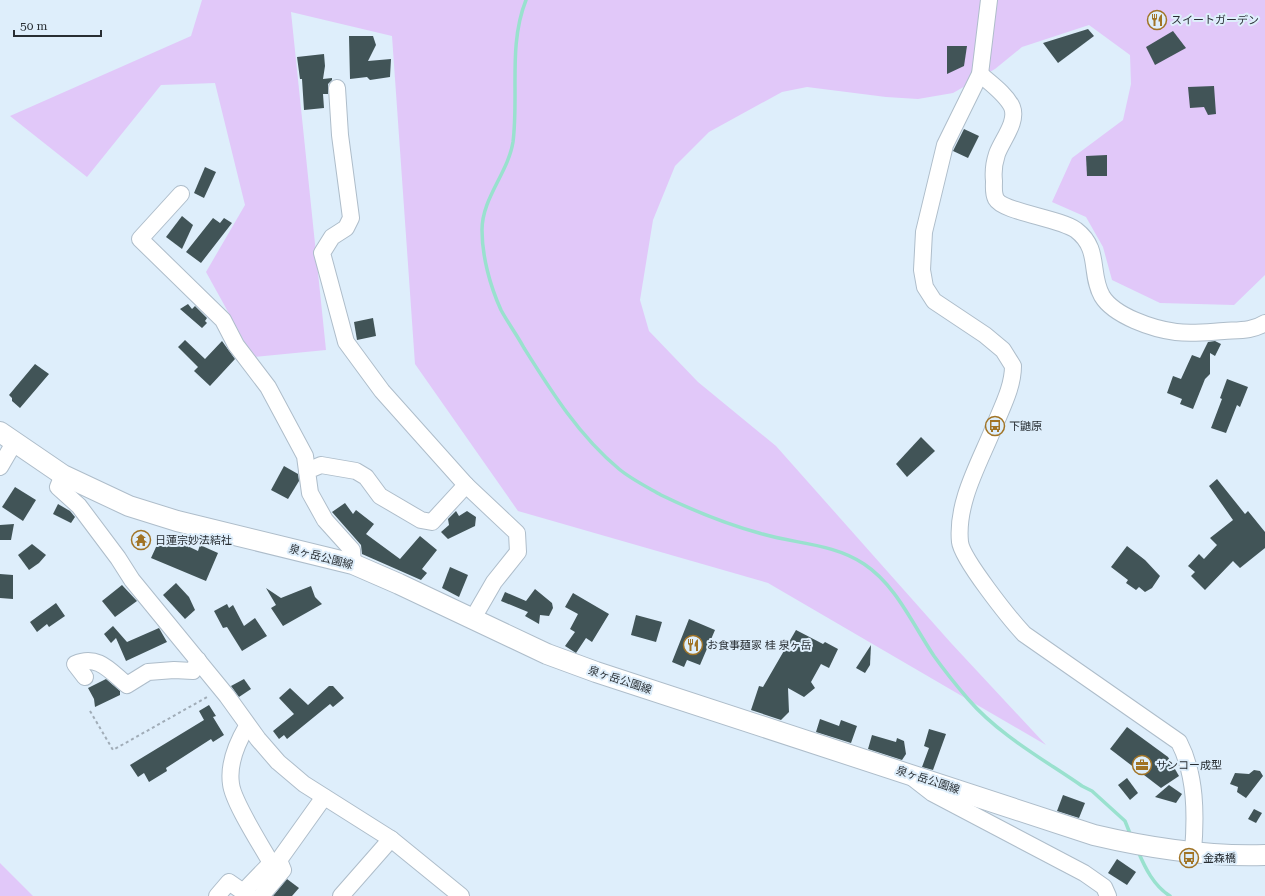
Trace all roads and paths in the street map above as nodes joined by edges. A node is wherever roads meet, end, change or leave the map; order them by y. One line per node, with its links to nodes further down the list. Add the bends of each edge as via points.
1 (989, 0): 2 (street)
2 (980, 74): 5 (street, via 1012,108 1012,123 1001,144 994,168 995,197 1001,205 1066,224 1084,236 1091,250 1098,287 1107,303 1115,310 1138,321 1176,332 1250,329); 21 (street, via 945,145 930,205 921,257 925,287 934,301 985,335 1003,350 1013,366 1010,386 964,500 960,543 990,591 1024,634 1180,742 1193,785)
3 (337, 88): 10 (street, via 350,218 346,228 332,237 322,253 346,342 382,391)
4 (181, 194): 8 (street, via 140,240 223,320 236,345 268,386 305,456)
5 (1265, 322)
6 (7, 437): 7 (street); 9 (main road, 泉ヶ岳公園線)
7 (0, 467)
8 (307, 471): 10 (street, via 321,465 356,471 366,477 380,496 421,520 432,522); 11 (street, via 310,493 325,520 352,550)
9 (63, 475): 11 (main road, 泉ヶ岳公園線, via 129,506 159,516); 13 (street, via 58,487 79,506 132,580)
10 (466, 485): 12 (street, via 517,533 519,544 518,552 494,582)
11 (353, 564): 12 (main road, 泉ヶ岳公園線)
12 (472, 620): 18 (main road, 泉ヶ岳公園線, via 547,654 596,672)
13 (198, 660): 14 (street, via 193,671 148,672 127,685 99,662 86,659 75,664); 15 (street)
14 (85, 677)
15 (221, 690): 16 (path, via 113,750); 17 (street)
16 (90, 711)
17 (248, 726): 19 (street, via 278,762); 23 (street, via 240,738 231,763 231,784 271,863)
18 (908, 774): 21 (main road, 泉ヶ岳公園線, via 1094,834); 28 (street, via 932,793 1084,873 1104,887)
19 (324, 797): 20 (street); 25 (street, via 279,860 283,870)
20 (391, 839): 26 (street); 27 (street)
21 (1193, 852): 22 (main road, 泉ヶ岳公園線)
22 (1265, 855)
23 (246, 894): 24 (street, via 229,882)
24 (217, 896)
25 (261, 896)
26 (342, 896)
27 (460, 896)
28 (1108, 896)

